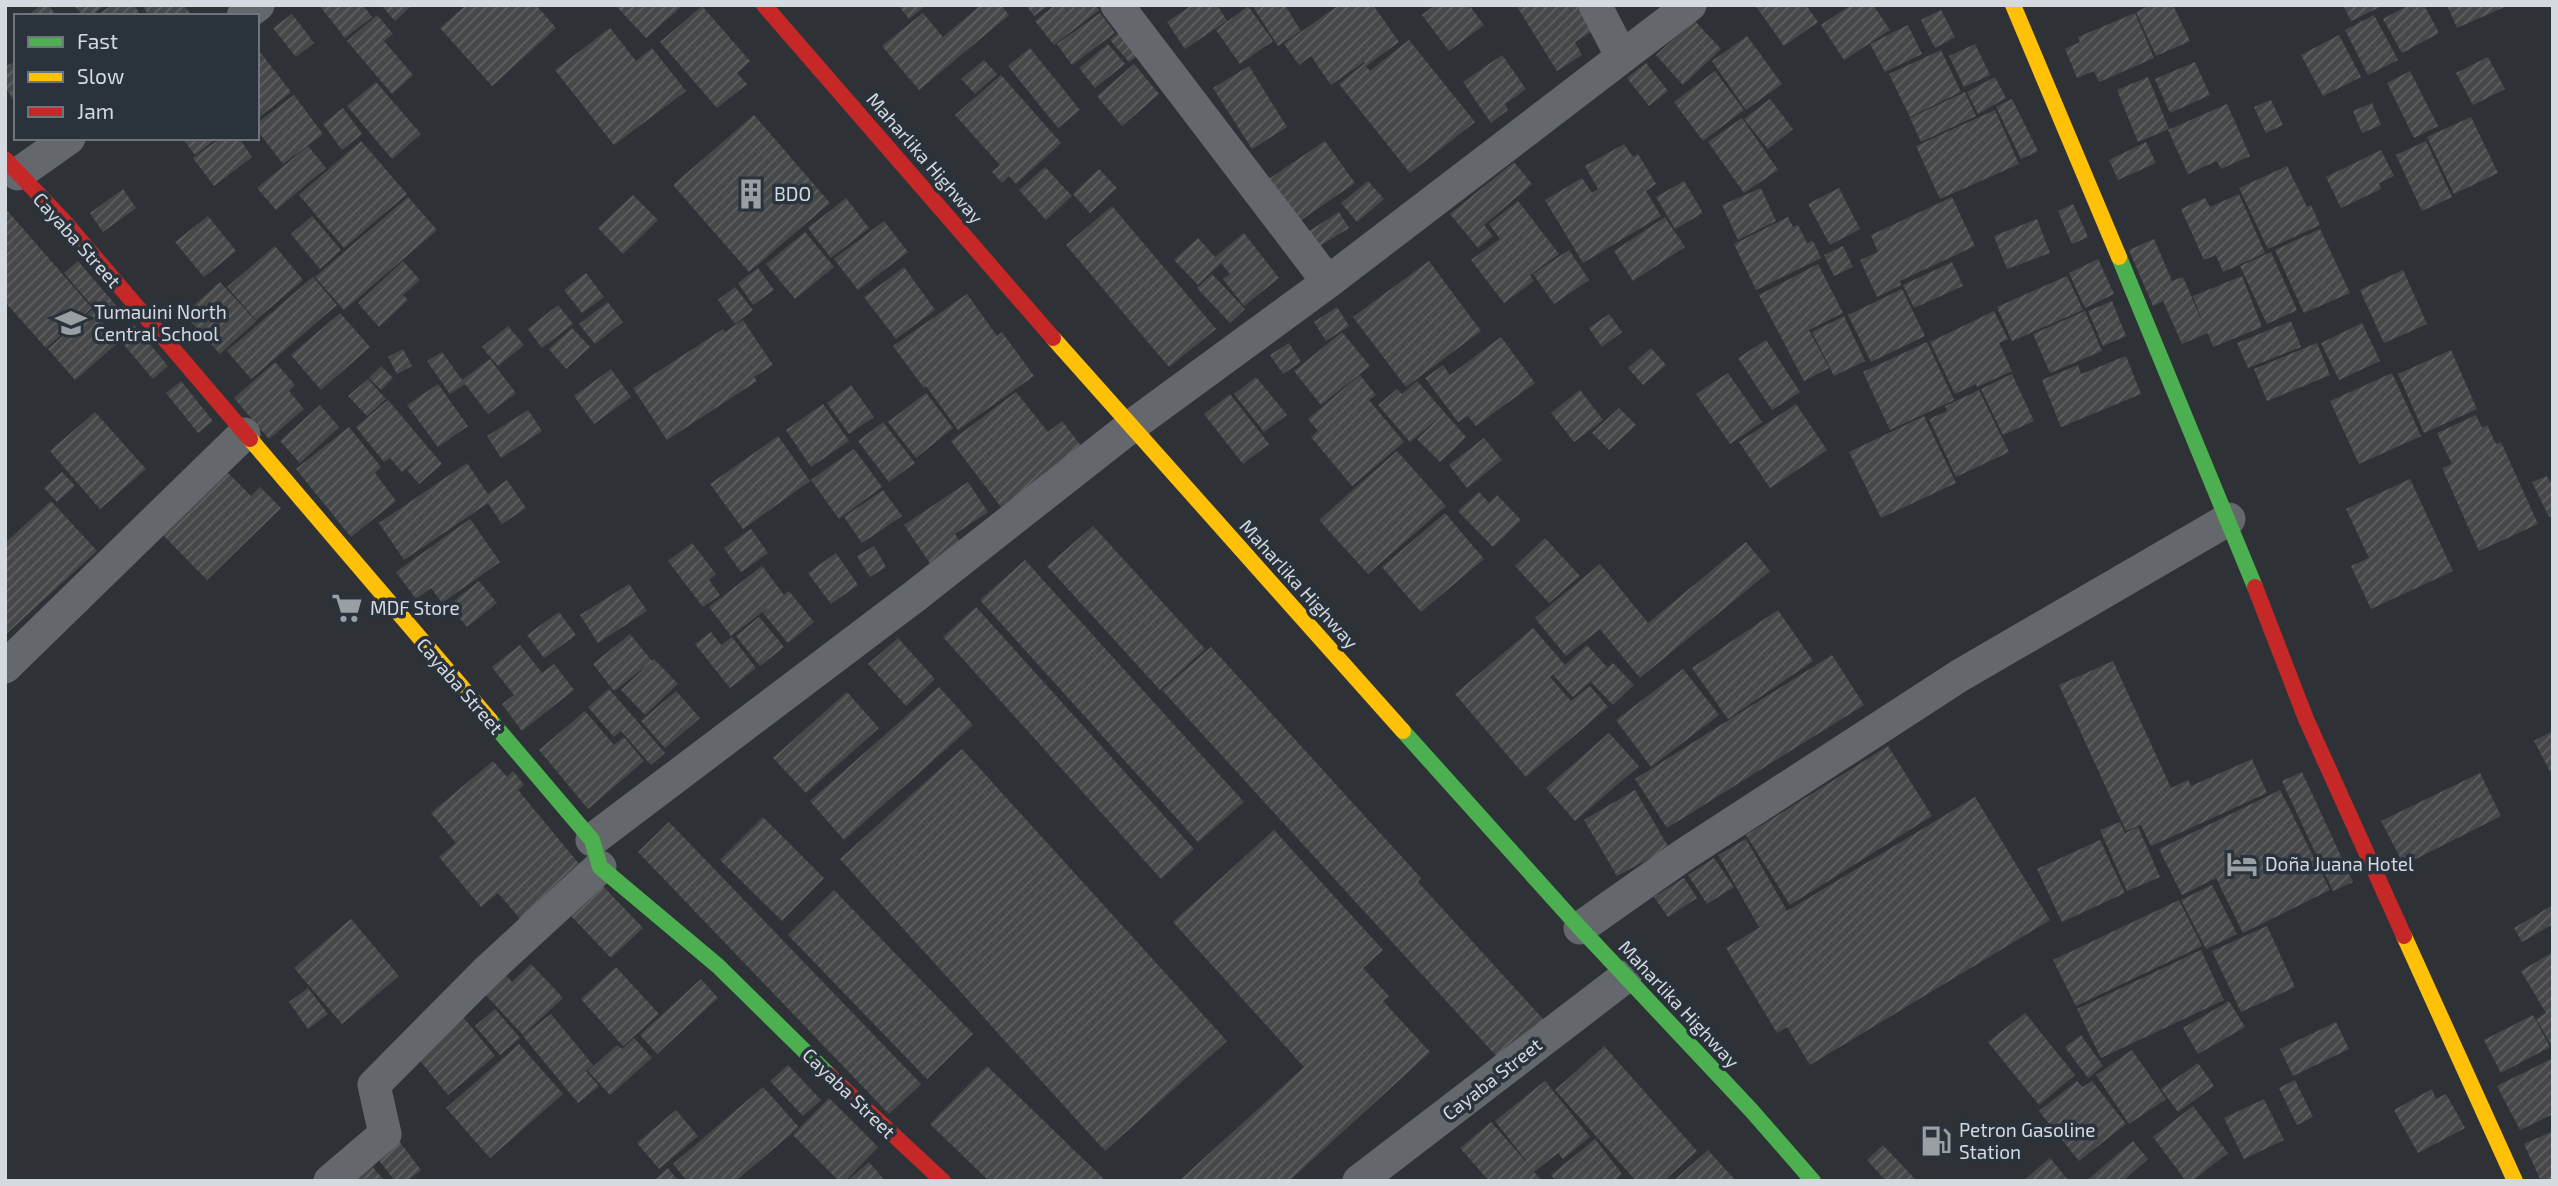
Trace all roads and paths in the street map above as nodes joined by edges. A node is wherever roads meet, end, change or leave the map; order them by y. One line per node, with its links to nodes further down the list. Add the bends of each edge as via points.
1 (764, 5): 10 (street, Maharlika Highway)
2 (1117, 5): 9 (street)
3 (1595, 5): 6 (street)
4 (1690, 5): 6 (street)
5 (2013, 5): 12 (street)
6 (1622, 57): 9 (street)
7 (65, 140): 8 (street)
8 (12, 166): 11 (street, Cayaba Street)
9 (1328, 282): 10 (street)
10 (1130, 427): 14 (street); 15 (street, Maharlika Highway)
11 (244, 434): 13 (street); 14 (street, Cayaba Street)
12 (2229, 519): 15 (street, via 1959,676 1685,853); 21 (street, via 2306,719)
13 (5, 667)
14 (596, 854): 17 (street, via 374,1085 385,1134); 18 (street, Cayaba Street)
15 (1580, 928): 16 (street, Maharlika Highway)
16 (1625, 977): 19 (street, Cayaba Street); 20 (street, Maharlika Highway)
17 (330, 1181)
18 (943, 1181)
19 (1359, 1181)
20 (1813, 1181)
21 (2515, 1181)

